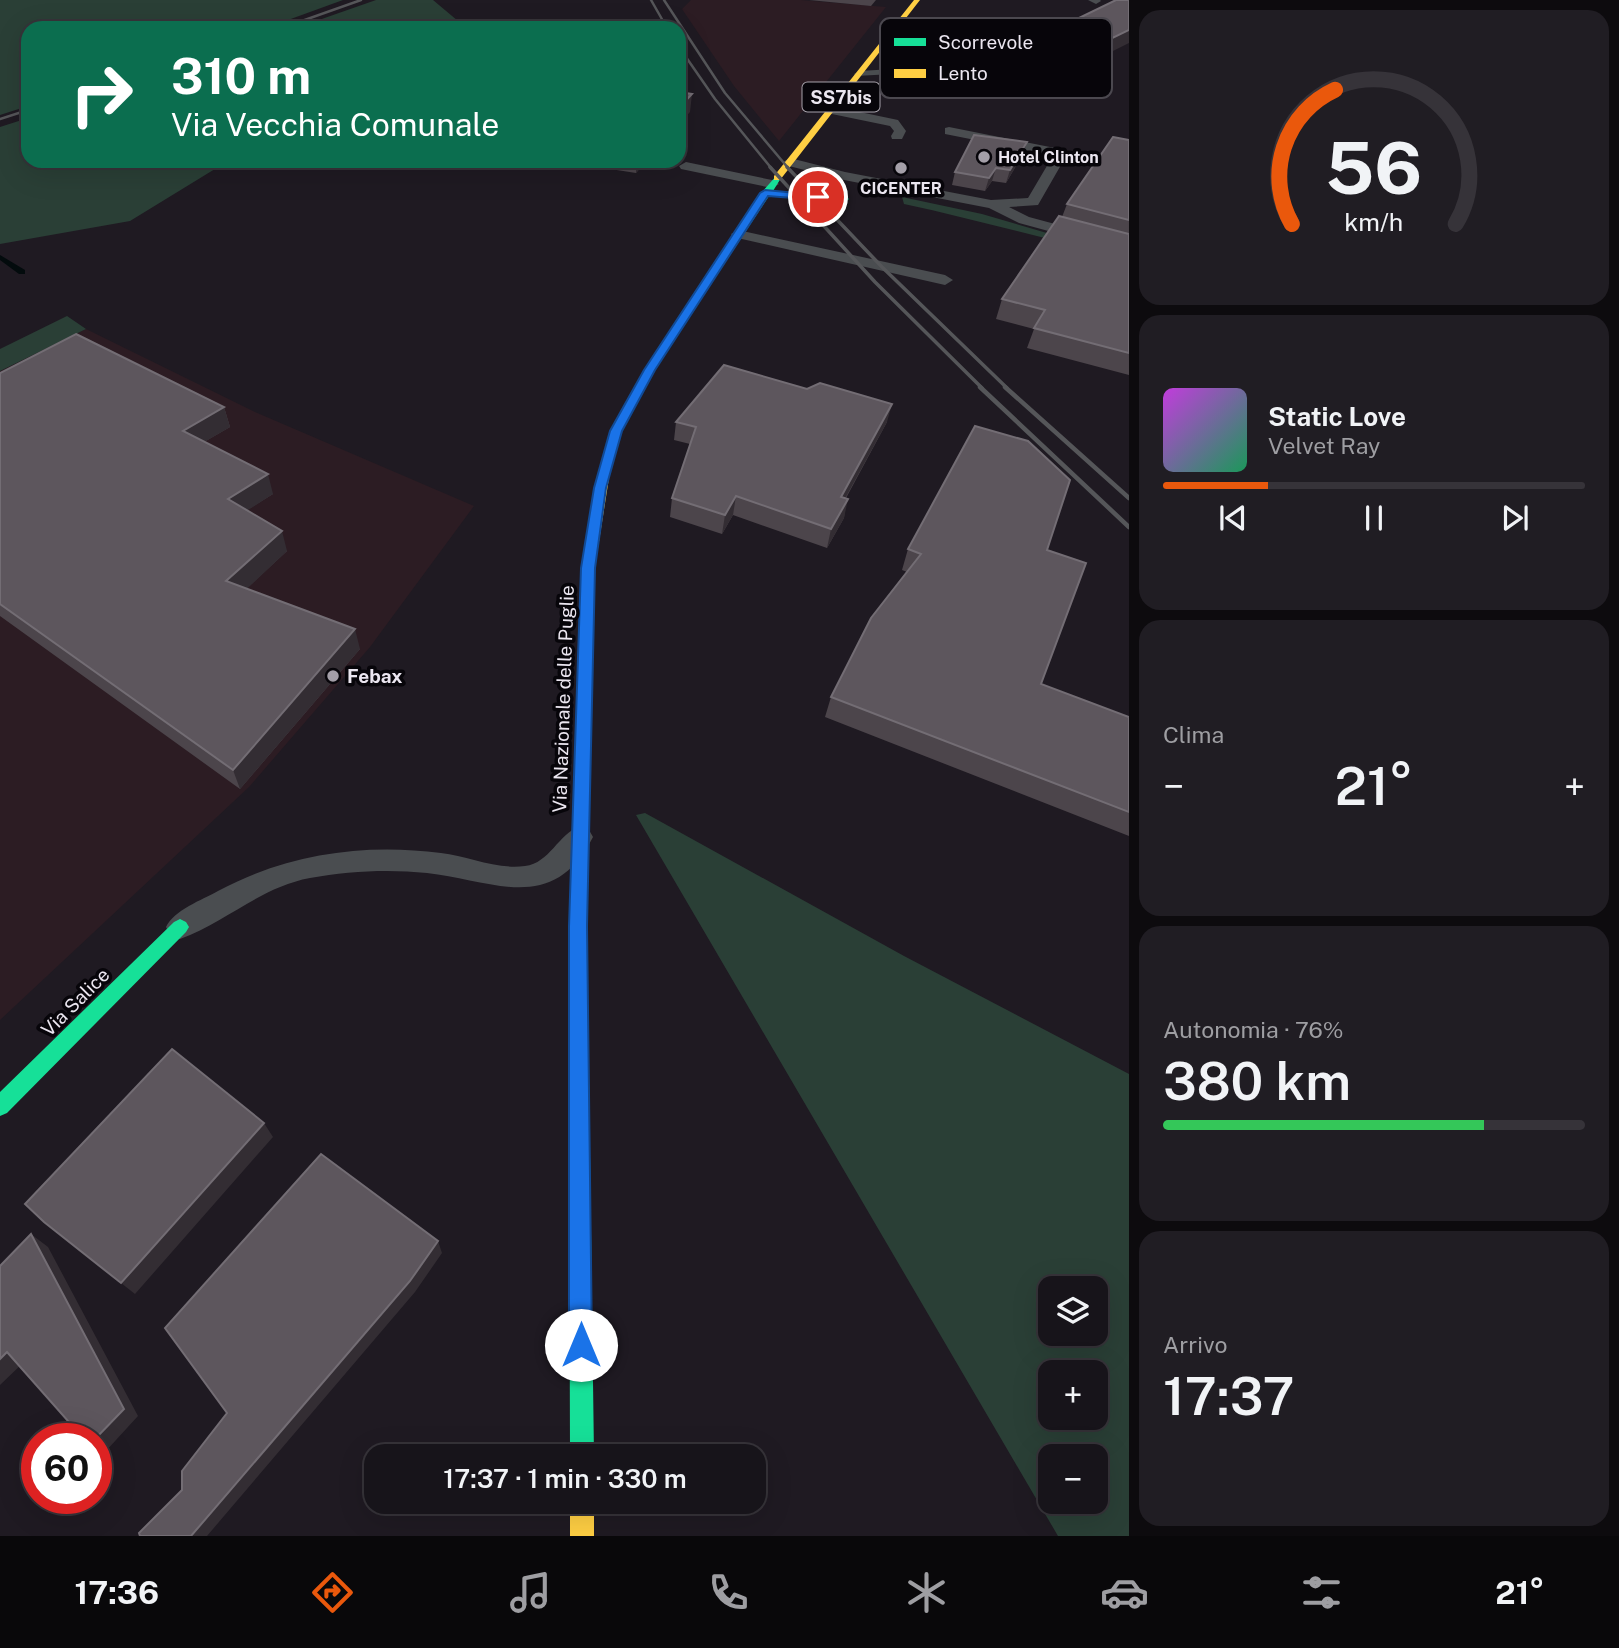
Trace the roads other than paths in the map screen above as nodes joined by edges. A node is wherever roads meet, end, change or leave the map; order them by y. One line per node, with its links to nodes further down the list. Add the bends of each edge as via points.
1 (917, 0): 2 (main road, Via Nazionale delle Puglie / SS7bis)
2 (904, 18)
3 (880, 48): 5 (main road, Via Nazionale delle Puglie / SS7bis)
4 (880, 73): 5 (lane)
5 (860, 74): 6 (main road, Via Nazionale delle Puglie / SS7bis)
6 (831, 110): 8 (lane, via 894,123 900,131); 9 (main road, Via Nazionale delle Puglie / SS7bis)
7 (949, 131): 13 (lane, via 1050,151 1058,158 1033,202)
8 (897, 136)
9 (790, 162): 11 (main road, Via Nazionale delle Puglie / SS7bis); 13 (lane)
10 (686, 166): 11 (lane)
11 (769, 188): 12 (main road); 14 (main road, Via Nazionale delle Puglie / SS7bis)
12 (845, 199)
13 (991, 204): 15 (lane, via 1024,220)
14 (738, 234): 16 (lane); 17 (main road, Via Nazionale delle Puglie / SS7bis, via 649,370 616,431 600,488 588,568)
15 (1129, 249)
16 (945, 280)
17 (580, 836): 18 (lane, via 561,861 526,877 403,861 306,867 239,893); 20 (main road, Via Nazionale delle Puglie / SS7bis)
18 (180, 928): 19 (main road, Via Salice)
19 (0, 1106)
20 (582, 1444)
21 (582, 1514): 22 (main road)
22 (582, 1536)

